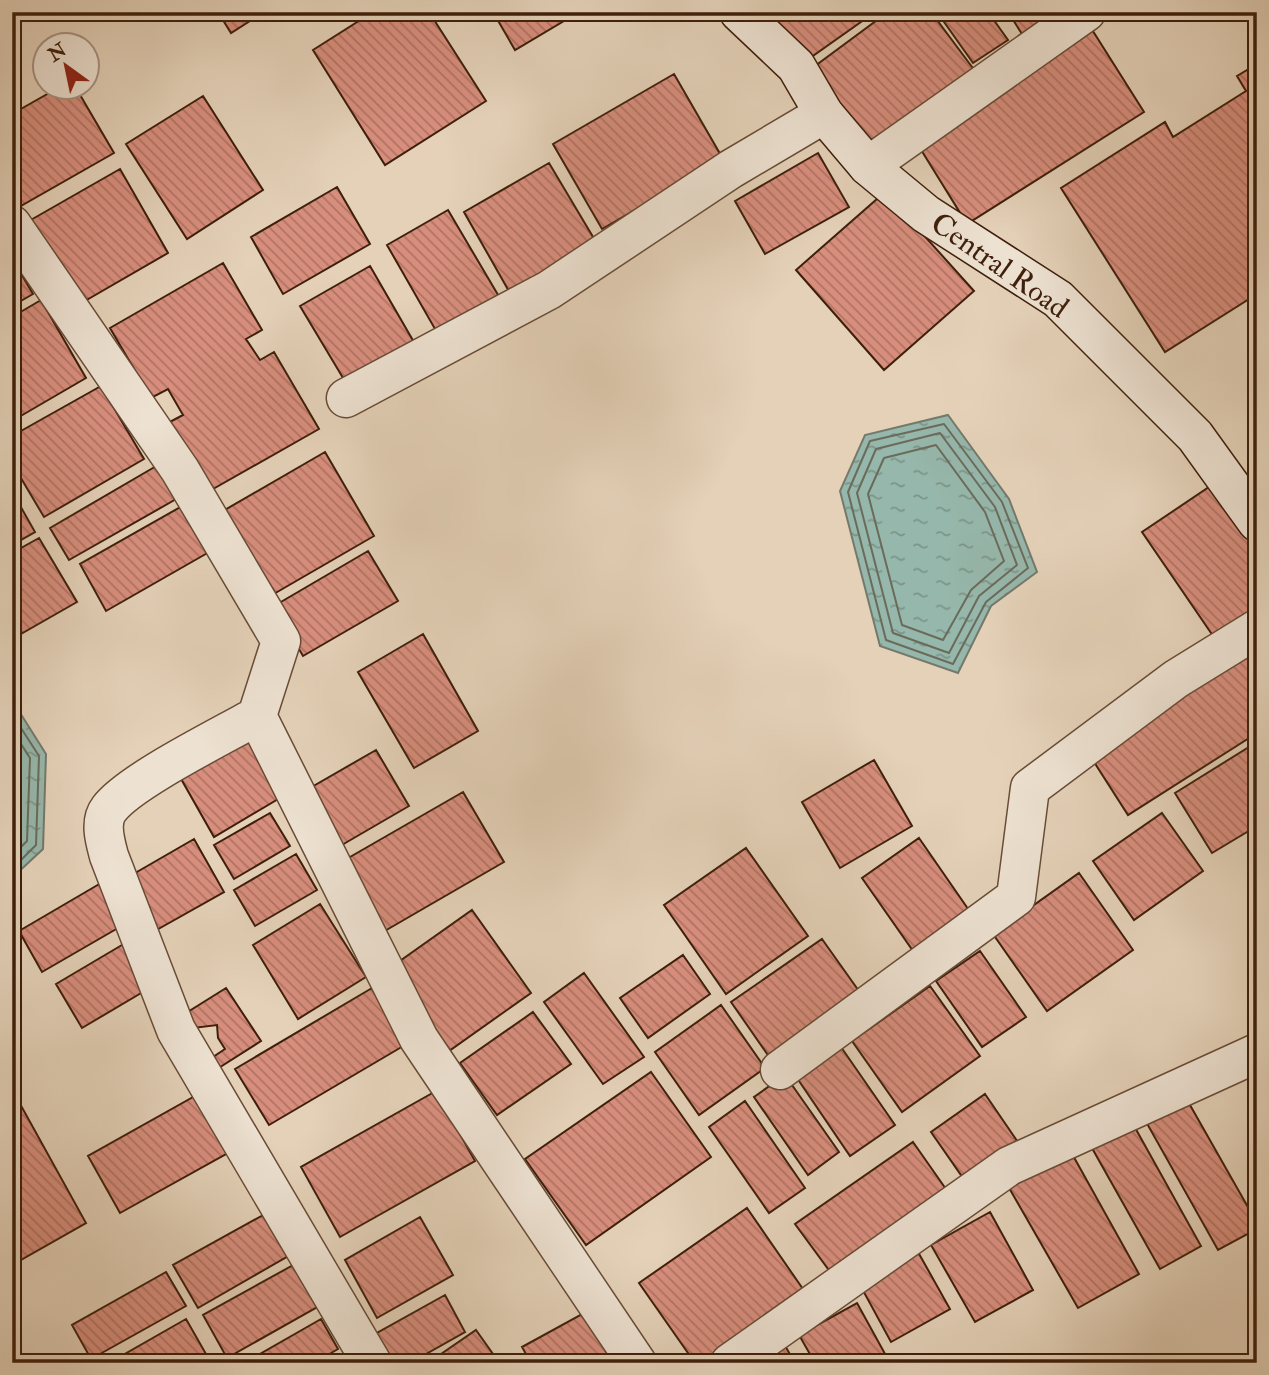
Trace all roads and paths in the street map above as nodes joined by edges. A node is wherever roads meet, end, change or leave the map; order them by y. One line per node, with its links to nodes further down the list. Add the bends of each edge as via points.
1 (739, 12): 3 (street, Central Road, via 796,66)
2 (1086, 12): 4 (street)
3 (824, 114): 4 (street, Central Road); 6 (street, via 731,169 549,290)
4 (868, 166): 7 (street, Central Road, via 926,214 1058,299 1195,436)
5 (12, 225): 9 (street, via 180,470 281,641)
6 (346, 398)
7 (1257, 522)
8 (1257, 629): 11 (street, via 1176,679 1030,788 1016,897)
9 (257, 716): 12 (street, via 134,788 108,810 102,831 176,1030); 13 (street, via 419,1040)
10 (1257, 1054): 14 (street, via 1009,1166)
11 (780, 1070)
12 (372, 1363)
13 (637, 1363)
14 (730, 1363)

